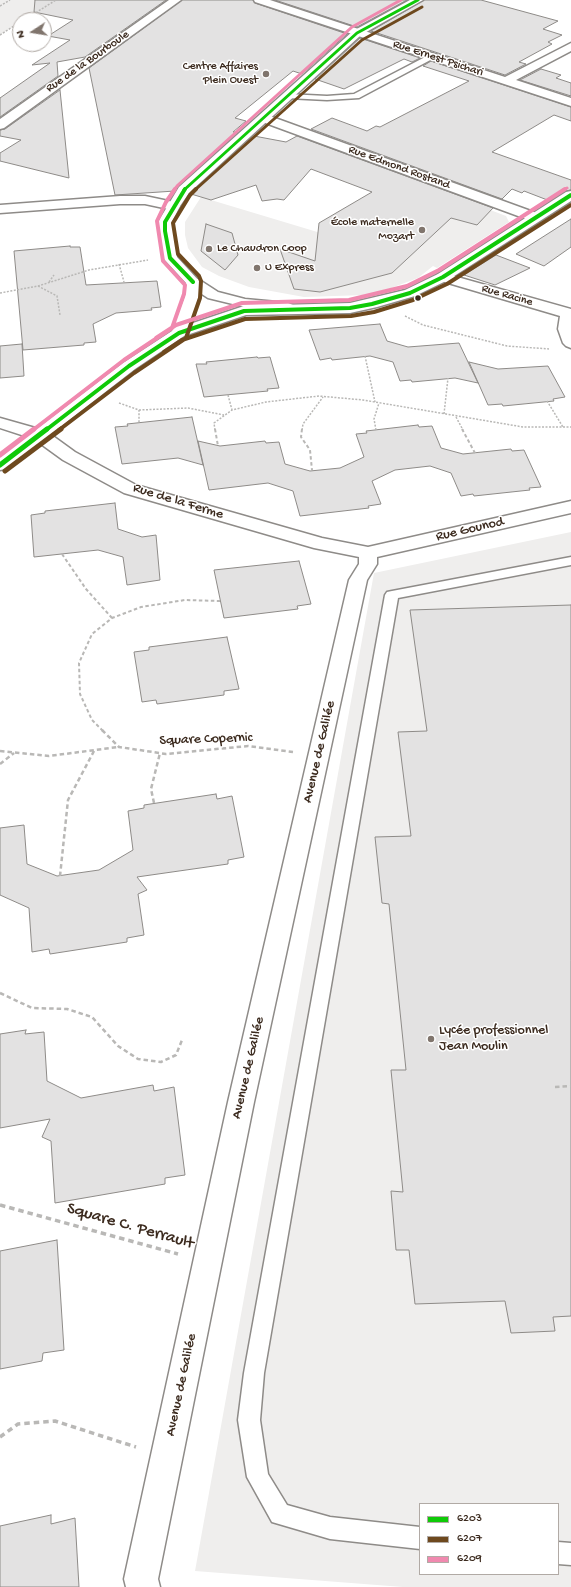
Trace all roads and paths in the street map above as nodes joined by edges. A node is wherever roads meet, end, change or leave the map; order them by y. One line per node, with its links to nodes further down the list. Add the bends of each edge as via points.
1 (10, 0): 6 (path)
2 (56, 0): 7 (path)
3 (176, 0): 17 (street, Rue de la Bourboule)
4 (259, 0): 9 (street, Rue Ernest Psichari)
5 (418, 0): 9 (street)
6 (0, 6)
7 (37, 12)
8 (12, 27): 10 (path)
9 (357, 33): 12 (street, Rue Ernest Psichari); 14 (street)
10 (0, 35)
11 (571, 46): 13 (street)
12 (432, 57): 13 (street, Rue Ernest Psichari); 14 (lane, via 356,96)
13 (506, 81): 15 (street, Rue Ernest Psichari)
14 (287, 96): 16 (street)
15 (571, 102)
16 (264, 118): 19 (street, via 202,172 184,190); 21 (street, Rue Edmond Rostand)
17 (0, 125)
18 (571, 195): 21 (street)
19 (173, 206): 20 (street, via 145,200); 22 (street, via 165,222)
20 (0, 209)
21 (534, 218): 25 (street)
22 (170, 258): 23 (path); 27 (street)
23 (119, 264): 26 (path); 28 (path)
24 (54, 275): 28 (path)
25 (443, 277): 31 (street, via 410,293); 33 (street, Rue Racine)
26 (124, 282)
27 (193, 282): 32 (street, via 213,295); 35 (street, via 192,296)
28 (48, 283): 29 (path)
29 (38, 286): 30 (path); 34 (path, via 56,296)
30 (0, 293)
31 (388, 300): 32 (street, via 350,308); 37 (path, via 408,318 424,325 507,346)
32 (288, 308): 35 (street, via 244,311)
33 (570, 314): 36 (street, via 566,329)
34 (60, 315)
35 (179, 333): 40 (street, via 129,366)
36 (571, 343)
37 (550, 349)
38 (365, 356): 44 (path)
39 (448, 378): 48 (path)
40 (94, 394): 46 (path); 56 (street)
41 (228, 395): 47 (path)
42 (323, 396): 44 (path); 47 (path, via 266,402); 60 (path, via 303,424 301,437 310,450)
43 (547, 401): 53 (path)
44 (375, 402): 45 (path)
45 (379, 403): 48 (path); 55 (path, via 374,419)
46 (139, 410): 49 (path, via 188,408); 51 (path)
47 (232, 410): 49 (path)
48 (444, 414): 50 (path)
49 (224, 415): 57 (path, via 214,423)
50 (456, 416): 53 (path, via 523,427); 58 (path)
51 (139, 422)
52 (0, 423): 56 (street, Rue de la Ferme)
53 (563, 427): 54 (path)
54 (571, 427)
55 (376, 430)
56 (40, 435): 59 (street); 62 (street, Rue de la Ferme, via 69,456 130,489 321,544)
57 (218, 446)
58 (475, 453)
59 (0, 465)
60 (312, 470)
61 (571, 507): 62 (street, Rue Gounod)
62 (368, 553): 72 (street, Avenue de Galilée, via 368,564 358,580)
63 (62, 554): 66 (path, via 86,590)
64 (571, 562): 84 (lane, via 392,595 254,1373 249,1420 258,1477 280,1514 330,1528)
65 (220, 601): 66 (path, via 185,600 141,607)
66 (112, 618): 67 (path, via 92,634 79,663 80,694 92,720)
67 (118, 747): 69 (path, Square Copernic); 71 (path, Square Copernic)
68 (0, 751): 70 (path, Square Copernic)
69 (94, 751): 70 (path, Square Copernic, via 49,756); 75 (path, via 68,800)
70 (14, 752): 73 (path)
71 (160, 754): 72 (path, Square Copernic, via 248,746); 74 (path, via 151,789)
72 (319, 756): 81 (street, Avenue de Galilée)
73 (0, 764)
74 (154, 803)
75 (60, 876)
76 (0, 993): 77 (path, via 32,1008 67,1009 92,1017 118,1046 138,1059 161,1062 166,1060 176,1055)
77 (182, 1040)
78 (571, 1086): 79 (path)
79 (555, 1087)
80 (0, 1205): 81 (path, Square C. Perrault)
81 (208, 1262): 83 (street, Avenue de Galilée)
82 (0, 1437): 83 (path, via 18,1424 55,1421)
83 (167, 1456): 87 (street, Avenue de Galilée, via 141,1578)
84 (419, 1538)
85 (559, 1553): 86 (lane)
86 (571, 1554)
87 (143, 1587)

